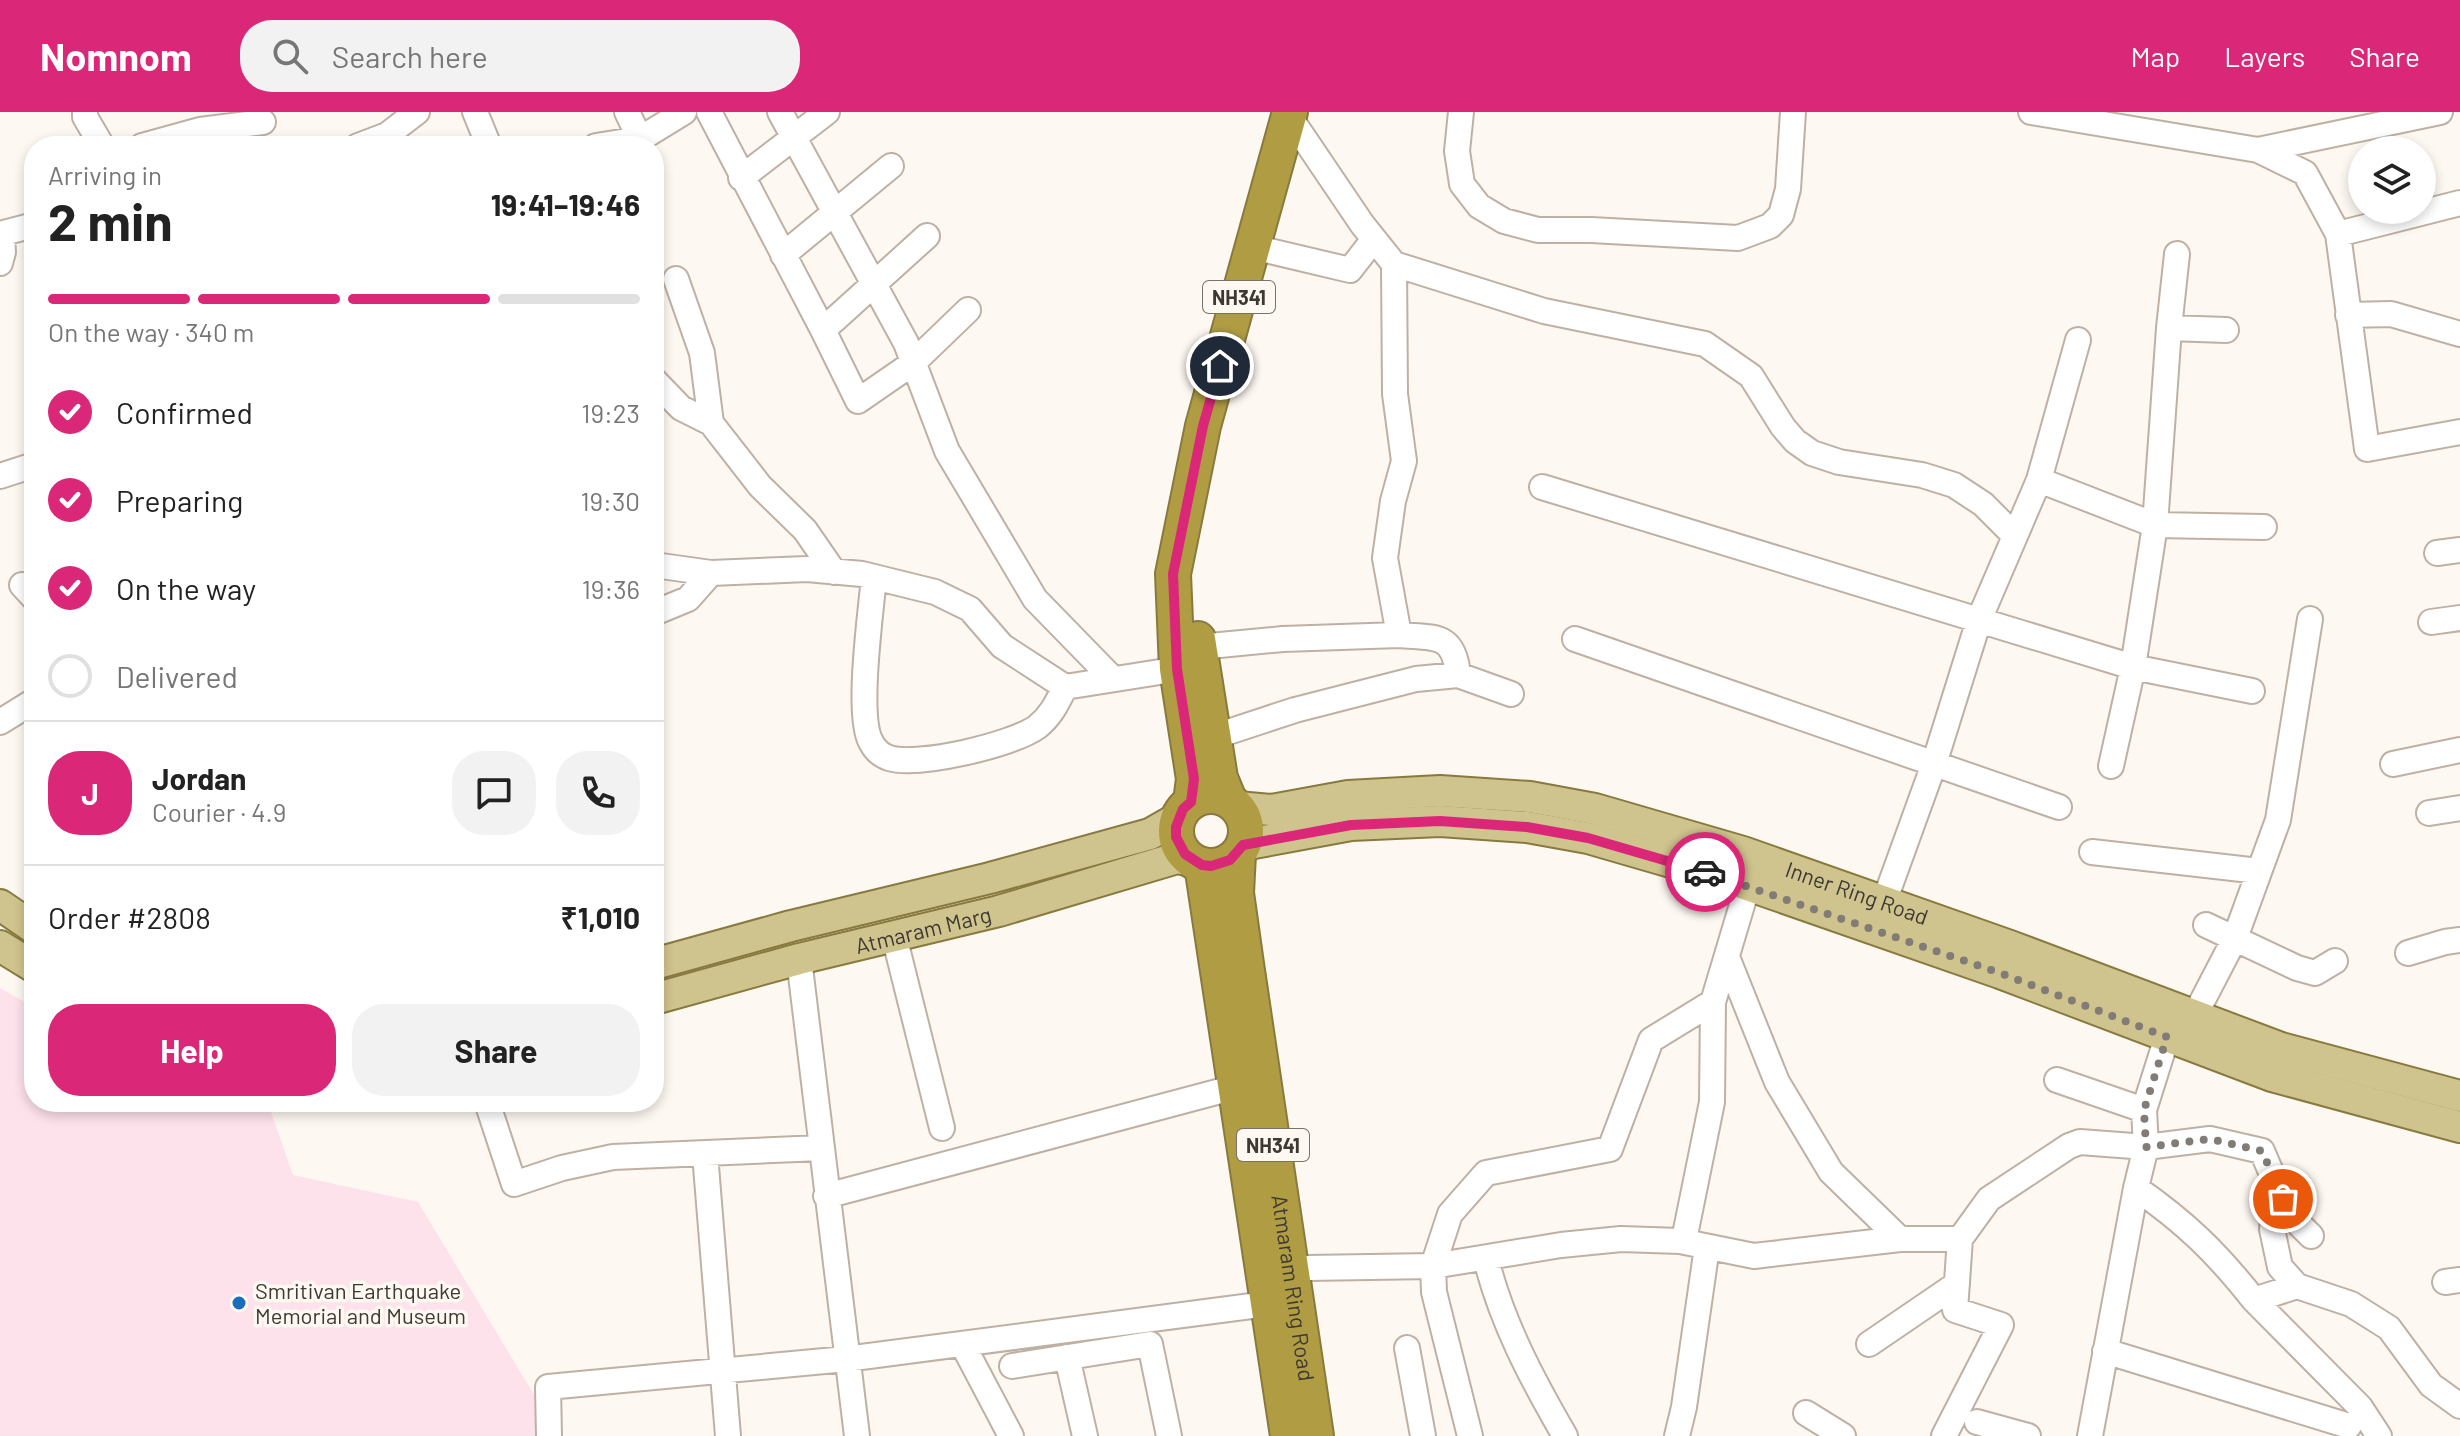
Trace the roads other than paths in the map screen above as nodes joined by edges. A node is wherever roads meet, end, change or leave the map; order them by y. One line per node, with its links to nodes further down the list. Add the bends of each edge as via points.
1 (85, 112): 15 (street)
2 (417, 112): 17 (street)
3 (475, 112): 18 (street)
4 (627, 112): 19 (street)
5 (684, 112): 20 (street)
6 (709, 112): 24 (street)
7 (780, 112): 21 (street)
8 (827, 112): 21 (street)
9 (1461, 112): 10 (street, via 1457,151 1462,184 1479,206 1504,221 1538,230 1738,238 1770,226 1781,215)
10 (1793, 112)
11 (2031, 112): 22 (street)
12 (2440, 112): 22 (street)
13 (1290, 114): 31 (street); 32 (highway, NH341)
14 (263, 122): 16 (street)
15 (96, 136)
16 (178, 136)
17 (384, 136)
18 (483, 136)
19 (639, 136)
20 (645, 136)
21 (795, 139): 24 (street); 26 (street)
22 (2258, 150): 29 (street, via 2305,173)
23 (891, 166): 26 (street)
24 (741, 178): 34 (street)
25 (2460, 203): 29 (street)
26 (834, 211): 34 (street); 38 (street)
27 (24, 228): 28 (street)
28 (1, 234): 35 (street)
29 (2338, 234): 40 (street)
30 (927, 236): 38 (street)
31 (1374, 239): 32 (street, via 1350,270); 36 (street)
32 (1253, 247): 53 (highway, NH341)
33 (2177, 254): 41 (street)
34 (783, 255): 42 (street)
35 (0, 263)
36 (1394, 264): 57 (street, via 1544,311 1705,344 1751,376 1783,427 1812,453 1954,485 1983,504); 67 (street, via 1395,394 1404,461 1385,558)
37 (676, 279): 48 (street, via 702,353)
38 (874, 283): 42 (street); 46 (street)
39 (968, 310): 46 (street)
40 (2348, 315): 44 (street, via 2391,314); 49 (street, via 2367,449)
41 (2169, 328): 43 (street); 55 (street)
42 (823, 330): 46 (street, via 858,401)
43 (2226, 330)
44 (2460, 334)
45 (2078, 340): 52 (street)
46 (913, 363): 73 (street, via 947,451 1035,599)
47 (664, 390): 48 (street, via 681,408)
48 (711, 423): 59 (street, via 760,486 805,530)
49 (2460, 432)
50 (24, 468): 51 (street)
51 (0, 476)
52 (2039, 480): 55 (street); 57 (street)
53 (1192, 483): 69 (highway, NH341, via 1191,576); 87 (highway, NH341, via 1173,574 1177,669 1194,779)
54 (1542, 487): 65 (street)
55 (2155, 525): 56 (street); 70 (street)
56 (2264, 527)
57 (2015, 536): 65 (street)
58 (664, 566): 60 (street)
59 (834, 572): 60 (street); 61 (street)
60 (711, 573): 62 (street, via 688,599)
61 (874, 577): 74 (street, via 935,592 970,609 1002,646); 74 (street, via 864,687 867,735 880,754 910,761 1008,740 1035,729 1051,715)
62 (664, 609)
63 (2460, 618): 66 (street)
64 (2310, 619): 92 (street, via 2278,820)
65 (1979, 620): 70 (street); 81 (street)
66 (2431, 622)
67 (1399, 635): 69 (street); 72 (street, via 1444,641 1456,657)
68 (1575, 639): 81 (street)
69 (1199, 647): 79 (highway, NH341)
70 (2133, 667): 75 (street); 83 (street)
71 (1166, 671): 73 (street)
72 (1458, 675): 76 (street); 79 (street, via 1416,679)
73 (1113, 679): 74 (street)
74 (1065, 687)
75 (2252, 691)
76 (1511, 694)
77 (24, 707): 78 (street)
78 (0, 722)
79 (1213, 737): 84 (highway, NH341, via 1220,778)
80 (2460, 750): 82 (street)
81 (1934, 764): 85 (street); 94 (street)
82 (2393, 764)
83 (2111, 766)
84 (1233, 804): 87 (highway, via 1209,796); 89 (highway, NH341, via 1246,825); 94 (main road, Inner Ring Road, via 1271,810 1348,796 1440,791 1530,797 1595,809 1743,852)
85 (2059, 807)
86 (2460, 808): 88 (street)
87 (1184, 810): 91 (highway, NH341, via 1176,837); 106 (main road, Atmaram Marg, via 1150,834)
88 (2429, 813)
89 (1241, 849): 91 (highway, via 1221,865); 93 (main road, Inner Ring Road, via 1351,825 1440,821 1527,827 1588,838); 156 (highway, Atmaram Ring Road / NH341, via 1236,893)
90 (2092, 852): 92 (street)
91 (1197, 863): 98 (main road, Atmaram Marg, via 1177,858); 155 (highway, Atmaram Ring Road / NH341)
92 (2259, 871): 99 (street)
93 (1748, 885): 103 (street); 111 (main road, Inner Ring Road)
94 (1884, 902): 110 (main road, Inner Ring Road)
95 (0, 905): 96 (main road)
96 (24, 921)
97 (2206, 925): 99 (street)
98 (894, 936): 104 (main road, Atmaram Marg); 118 (street)
99 (2235, 938): 107 (street, via 2315,973); 110 (street)
100 (2460, 940): 102 (street)
101 (0, 946): 105 (main road)
102 (2408, 953)
103 (1727, 957): 109 (street); 127 (street, via 1777,1082 1831,1172)
104 (799, 959): 108 (main road, Atmaram Marg); 120 (street)
105 (24, 961)
106 (664, 961)
107 (2335, 961)
108 (664, 996)
109 (1713, 1002): 125 (street, via 1712,1102); 131 (street, via 1651,1040 1610,1149 1486,1173 1450,1214)
110 (2195, 1015): 114 (main road, Inner Ring Road, via 2281,1048)
111 (2167, 1037): 115 (street); 117 (main road, Inner Ring Road, via 2272,1076)
112 (2057, 1080): 115 (street)
113 (1228, 1089): 124 (street)
114 (2460, 1096)
115 (2144, 1110): 119 (street)
116 (490, 1112): 121 (street, via 514,1184 613,1157)
117 (2460, 1127)
118 (942, 1128)
119 (2146, 1147): 122 (street, via 2210,1139 2262,1151); 123 (street); 128 (street, via 2089,1141 2069,1146 1989,1199)
120 (821, 1148): 121 (street); 124 (street)
121 (705, 1154): 144 (street)
122 (2276, 1184): 126 (street, via 2289,1214); 134 (street, via 2272,1229 2280,1267)
123 (2136, 1188): 135 (street, via 2220,1257); 140 (street)
124 (826, 1196): 142 (street)
125 (1686, 1230)
126 (2311, 1236)
127 (1900, 1239): 128 (street); 129 (street, via 1754,1256)
128 (1960, 1239): 133 (street)
129 (1707, 1247): 130 (street, via 1621,1239); 160 (street)
130 (1486, 1259): 131 (street); 159 (street, via 1513,1341)
131 (1433, 1266): 132 (street); 158 (street, via 1434,1292)
132 (1307, 1268)
133 (1957, 1284): 137 (street); 162 (street, via 1955,1310 2001,1325)
134 (2297, 1286): 135 (street); 145 (street, via 2351,1304 2389,1328 2431,1385)
135 (2254, 1300): 148 (street)
136 (1259, 1305): 138 (street)
137 (1869, 1344)
138 (963, 1345): 142 (street); 152 (street)
139 (1407, 1348): 157 (street)
140 (2105, 1351): 148 (street); 164 (street)
141 (1067, 1357): 143 (street); 153 (street); 154 (street, via 1150,1344)
142 (846, 1359): 144 (street); 151 (street)
143 (1012, 1366)
144 (722, 1369): 149 (street, via 548,1387); 150 (street)
145 (2460, 1406)
146 (1806, 1413): 161 (street)
147 (1977, 1422): 163 (street)
148 (2352, 1423): 165 (street)
149 (549, 1436)
150 (728, 1436)
151 (857, 1436)
152 (1011, 1436)
153 (1085, 1436)
154 (1169, 1436)
155 (1288, 1436)
156 (1316, 1436)
157 (1423, 1436)
158 (1470, 1436)
159 (1565, 1436)
160 (1677, 1436)
161 (1843, 1436)
162 (1944, 1436)
163 (2028, 1436)
164 (2090, 1436)
165 (2379, 1436)

